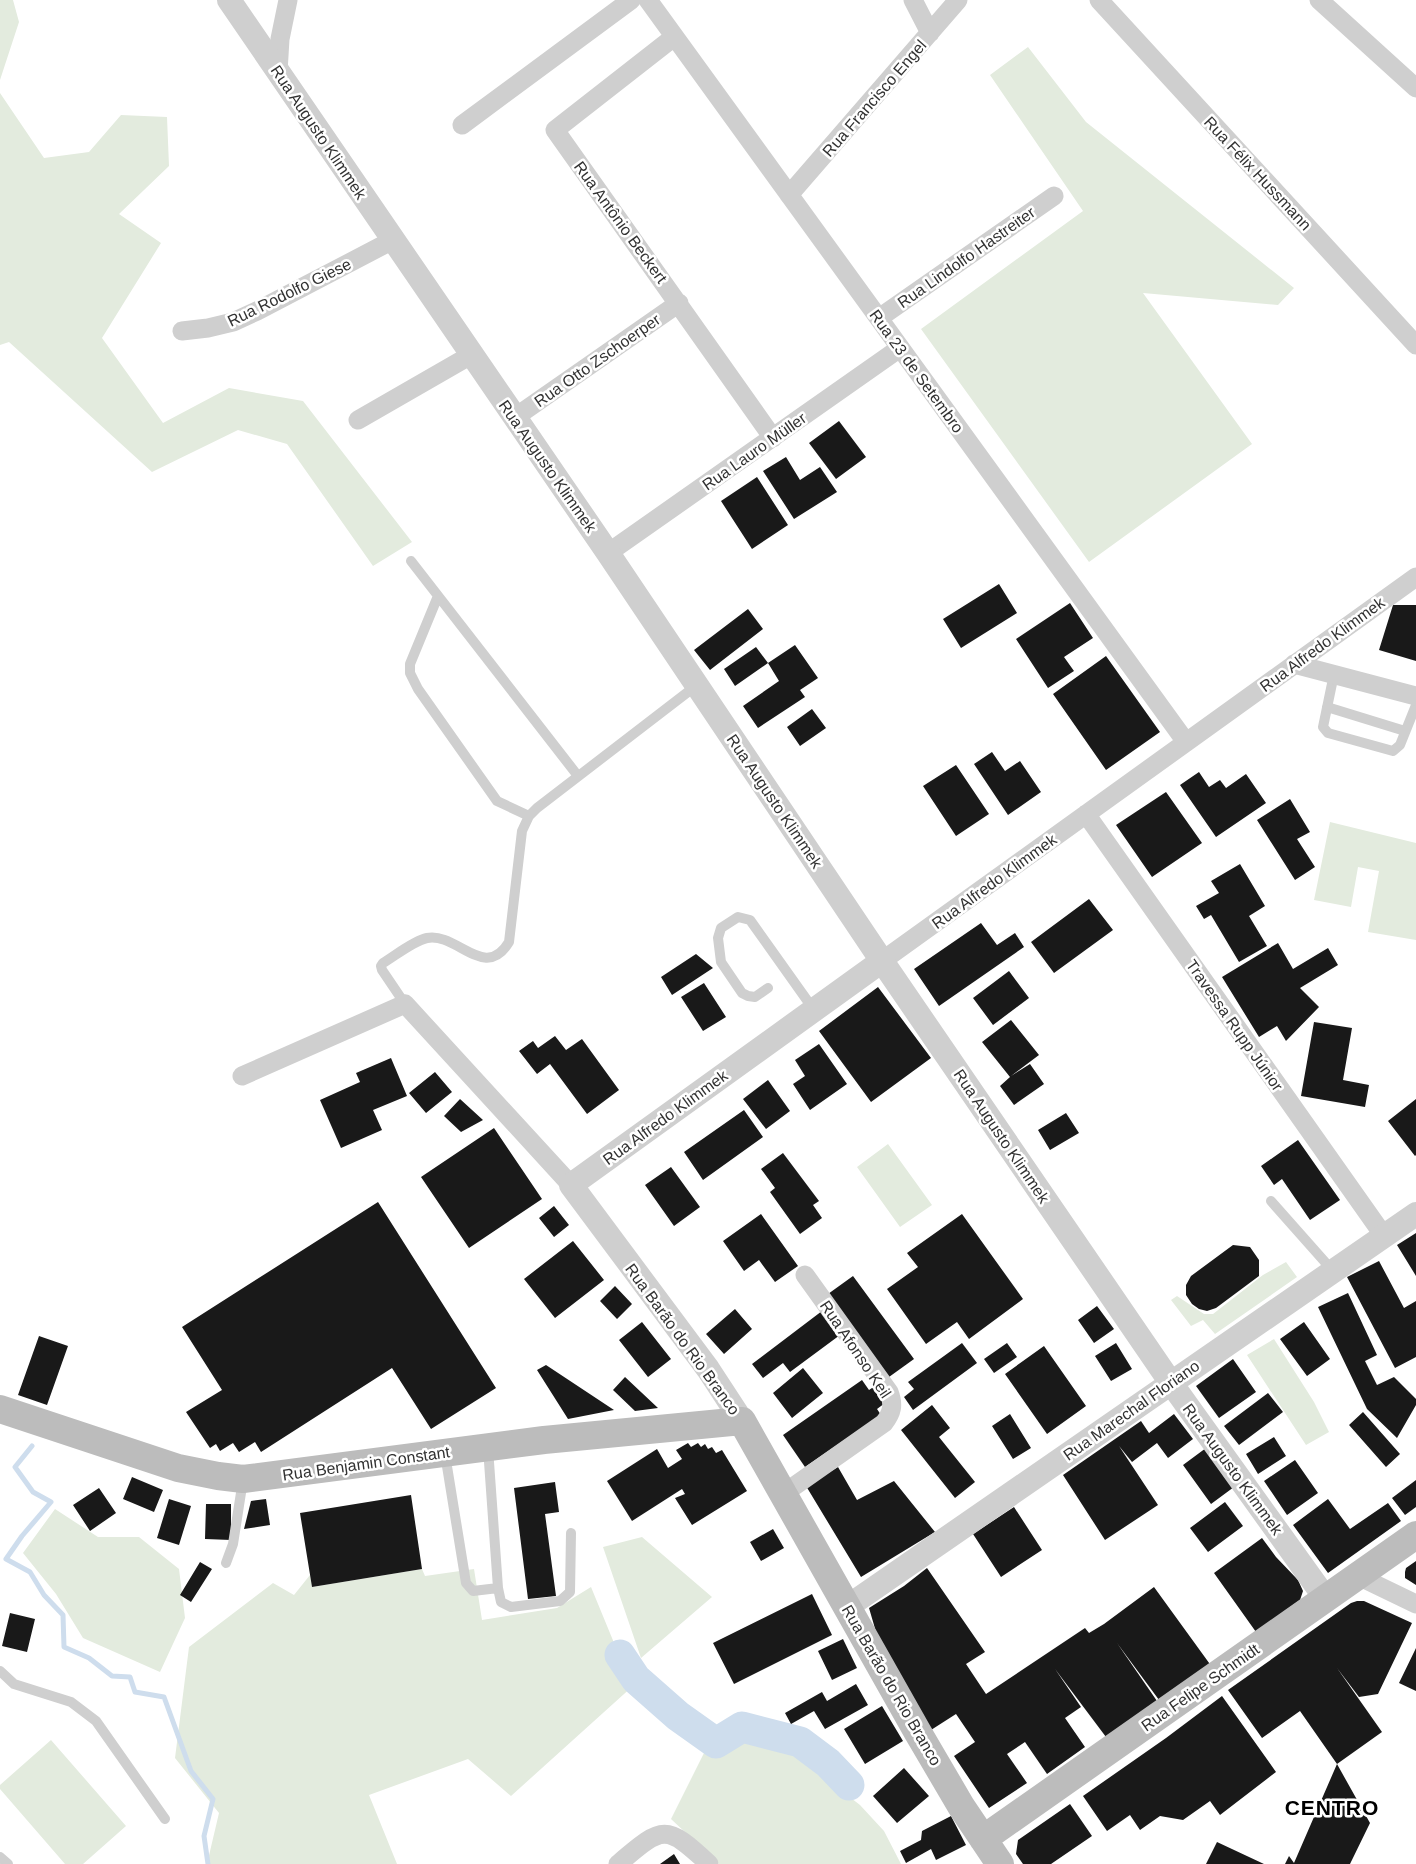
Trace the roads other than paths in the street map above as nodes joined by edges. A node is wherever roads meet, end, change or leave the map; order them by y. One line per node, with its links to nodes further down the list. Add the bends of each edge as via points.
1 (229, 0): 11 (street, Rua Augusto Klimmek)
2 (288, 0): 11 (street, via 280,39)
3 (631, 0): 13 (street)
4 (648, 0): 10 (street, Rua 23 de Setembro)
5 (913, 0): 9 (street)
6 (958, 0): 9 (street, Rua Francisco Engel)
7 (1099, 0): 20 (street, Rua Félix Hussmann)
8 (1319, 0): 12 (street)
9 (930, 33): 14 (street, Rua Francisco Engel)
10 (674, 37): 14 (street, Rua 23 de Setembro); 17 (street, Rua Antônio Beckert, via 555,130)
11 (278, 72): 16 (street, Rua Augusto Klimmek)
12 (1416, 88)
13 (462, 125)
14 (790, 195): 18 (street, Rua 23 de Setembro)
15 (1054, 196): 18 (street, Rua Lindolfo Hastreiter)
16 (393, 240): 19 (street, Rua Rodolfo Giese, via 233,322); 22 (street, Rua Augusto Klimmek)
17 (679, 303): 23 (street, Rua Otto Zschoerper); 25 (street, Rua Antônio Beckert)
18 (878, 318): 21 (street, Rua 23 de Setembro)
19 (182, 331)
20 (1416, 345)
21 (900, 348): 25 (street, Rua Lauro Müller); 37 (street, Rua 23 de Setembro)
22 (471, 355): 23 (street, Rua Augusto Klimmek); 24 (street)
23 (514, 418): 26 (street, Rua Augusto Klimmek)
24 (358, 420)
25 (773, 438): 26 (street, Rua Lauro Müller)
26 (608, 553): 32 (street, Rua Augusto Klimmek)
27 (411, 561): 29 (lane)
28 (1416, 577): 30 (street, Rua Alfredo Klimmek)
29 (438, 596): 38 (lane); 40 (lane, via 410,664 410,673 497,801)
30 (1294, 664): 31 (street); 37 (street, Rua Alfredo Klimmek)
31 (1334, 674): 33 (street); 35 (lane)
32 (697, 685): 38 (lane); 41 (street, Rua Augusto Klimmek)
33 (1416, 696)
34 (1416, 705): 36 (lane)
35 (1327, 707): 36 (lane); 36 (lane, via 1323,727 1328,733 1393,751 1400,745)
36 (1406, 731)
37 (1186, 742): 39 (street, Rua Alfredo Klimmek)
38 (578, 776): 40 (lane)
39 (1086, 814): 41 (street, Rua Alfredo Klimmek); 49 (street, Travessa Rupp Júnior)
40 (529, 816): 43 (lane, via 522,831 509,942 495,957 481,958 441,938 418,942 381,966)
41 (882, 961): 44 (street, Rua Alfredo Klimmek); 52 (street, Rua Augusto Klimmek)
42 (768, 988): 44 (lane, via 755,997 742,993 721,962 718,938 721,928 738,917 750,920)
43 (405, 1004): 45 (street); 46 (street, Rua Barão do Rio Branco)
44 (814, 1010): 46 (street, Rua Alfredo Klimmek)
45 (242, 1076)
46 (571, 1185): 54 (street, Rua Barão do Rio Branco)
47 (1271, 1201): 50 (lane)
48 (1416, 1214): 49 (street, Rua Marechal Floriano)
49 (1384, 1236): 50 (street, Rua Marechal Floriano)
50 (1333, 1271): 52 (street, Rua Marechal Floriano)
51 (805, 1274): 58 (street, Rua Afonso Keil, via 889,1392 892,1409 884,1423)
52 (1171, 1383): 64 (street, Rua Augusto Klimmek); 66 (street, Rua Marechal Floriano)
53 (0, 1409): 57 (main road, Rua Benjamin Constant, via 178,1468)
54 (742, 1421): 55 (main road, Rua Benjamin Constant); 58 (main road, Rua Barão do Rio Branco)
55 (488, 1447): 56 (main road, Rua Benjamin Constant); 63 (lane)
56 (444, 1453): 57 (main road, Rua Benjamin Constant); 63 (lane, via 466,1583 473,1591)
57 (243, 1479): 61 (lane, via 233,1544)
58 (783, 1494): 66 (main road, Rua Barão do Rio Branco)
59 (571, 1533): 63 (lane, via 570,1592 566,1597 560,1601 511,1607 501,1602)
60 (1416, 1535): 62 (main road, Rua Felipe Schmidt)
61 (226, 1563)
62 (1358, 1576): 64 (main road, Rua Felipe Schmidt); 65 (street)
63 (498, 1588)
64 (1326, 1599): 69 (main road, Rua Felipe Schmidt)
65 (1416, 1604)
66 (847, 1607): 69 (main road, Rua Barão do Rio Branco, via 922,1740)
67 (0, 1671): 68 (lane, via 14,1684 71,1702 96,1721)
68 (165, 1819)
69 (983, 1839): 74 (main road, Rua Barão do Rio Branco)
70 (0, 1857): 71 (lane)
71 (8, 1864)
72 (618, 1864): 73 (street, via 646,1841 664,1834 680,1838)
73 (709, 1864)
74 (1000, 1864)

